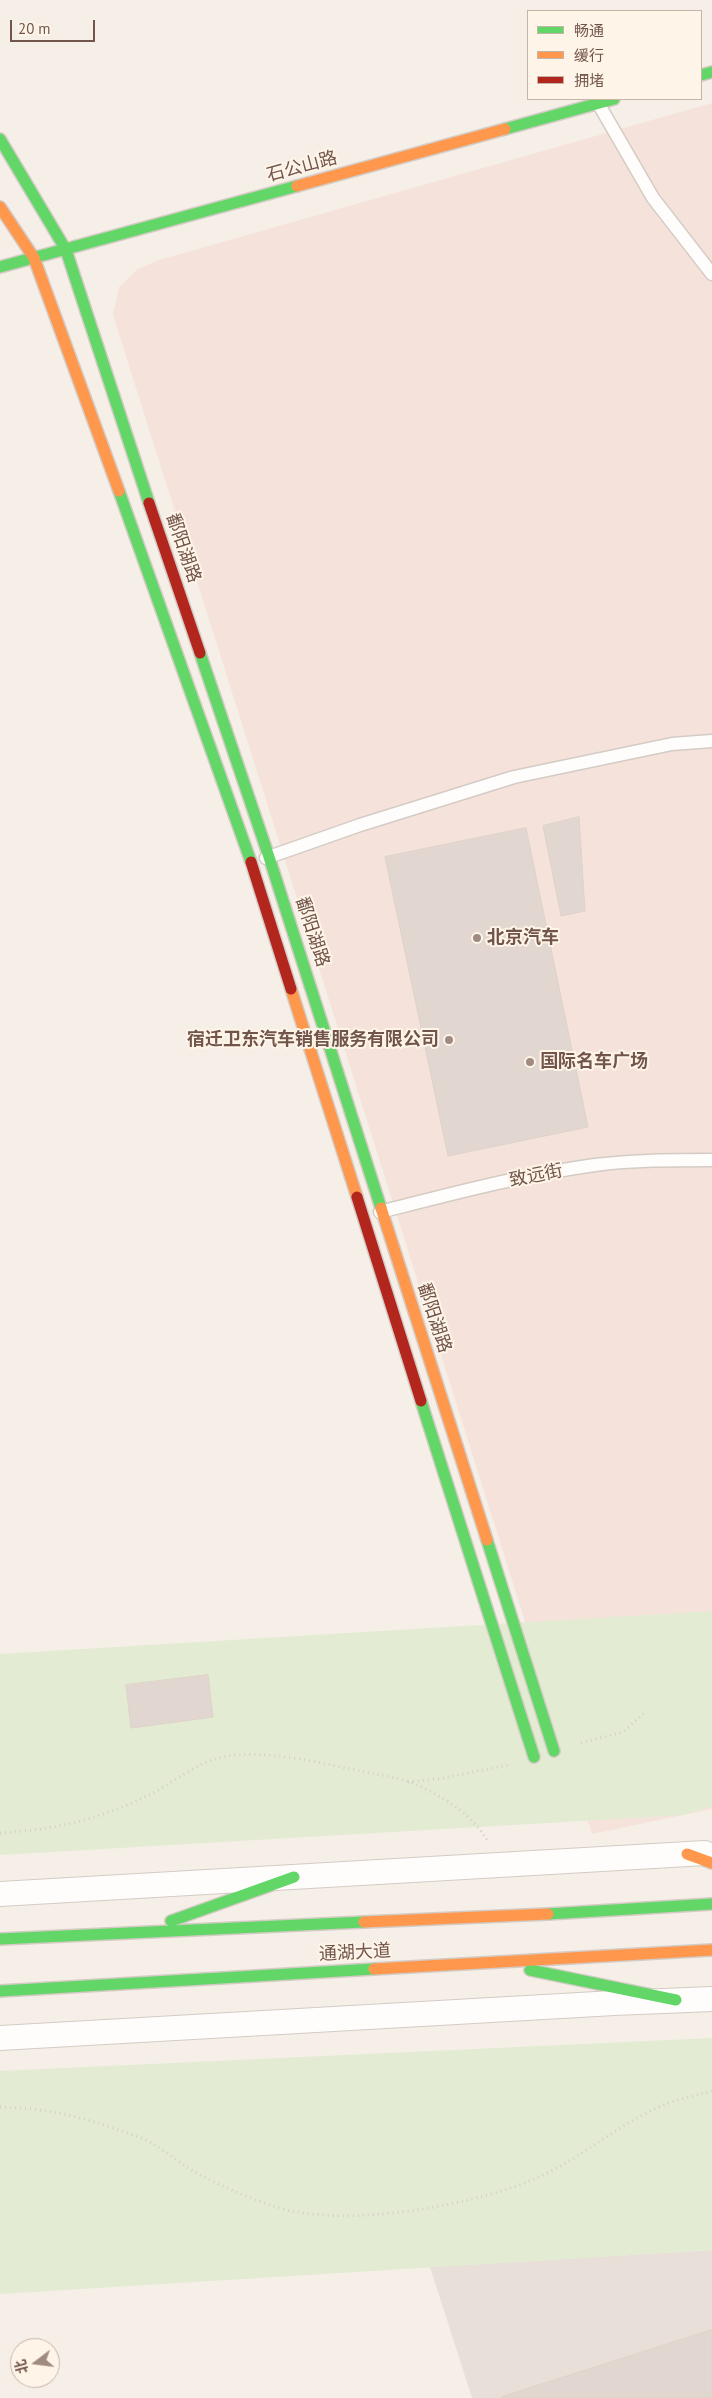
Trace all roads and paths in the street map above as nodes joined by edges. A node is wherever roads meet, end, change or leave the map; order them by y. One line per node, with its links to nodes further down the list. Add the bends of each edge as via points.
1 (610, 100): 2 (street, 石公山路)
2 (598, 103): 5 (street, 石公山路); 8 (lane, via 653,198)
3 (0, 139): 5 (street, 鄱阳湖路)
4 (0, 207): 6 (street, 鄱阳湖路)
5 (66, 250): 6 (street, 石公山路); 10 (street, 鄱阳湖路)
6 (34, 258): 7 (street, 石公山路); 11 (street, 鄱阳湖路)
7 (0, 266)
8 (712, 274)
9 (711, 739): 10 (lane, via 514,777)
10 (269, 856): 11 (lane); 13 (street, 鄱阳湖路)
11 (251, 863): 14 (street, 鄱阳湖路)
12 (712, 1160): 13 (lane, 致远街, via 596,1165 520,1178)
13 (382, 1211): 14 (lane, 致远街); 15 (street, 鄱阳湖路)
14 (363, 1216): 16 (street, 鄱阳湖路)
15 (554, 1751)
16 (534, 1757)
17 (0, 1834): 18 (path, via 39,1831 92,1819 149,1795 208,1762 223,1757 249,1756 306,1759 408,1782 459,1809 484,1833)
18 (491, 1846)
19 (712, 1853): 20 (street)
20 (687, 1854): 21 (street); 22 (street)
21 (712, 1863)
22 (294, 1877): 23 (street); 25 (street)
23 (0, 1894)
24 (712, 1904): 25 (street, 通湖大道, via 584,1913)
25 (145, 1931): 26 (street, 通湖大道)
26 (0, 1939)
27 (712, 1950): 28 (street, 通湖大道)
28 (495, 1962): 29 (street, 通湖大道); 31 (street)
29 (0, 1991)
30 (712, 1999): 31 (street)
31 (676, 2000): 32 (street)
32 (0, 2038)
33 (712, 2091): 34 (path, via 661,2106 531,2180 475,2197 418,2209 366,2215 309,2215 274,2206 205,2178 146,2140 83,2117 36,2108)
34 (0, 2107)

